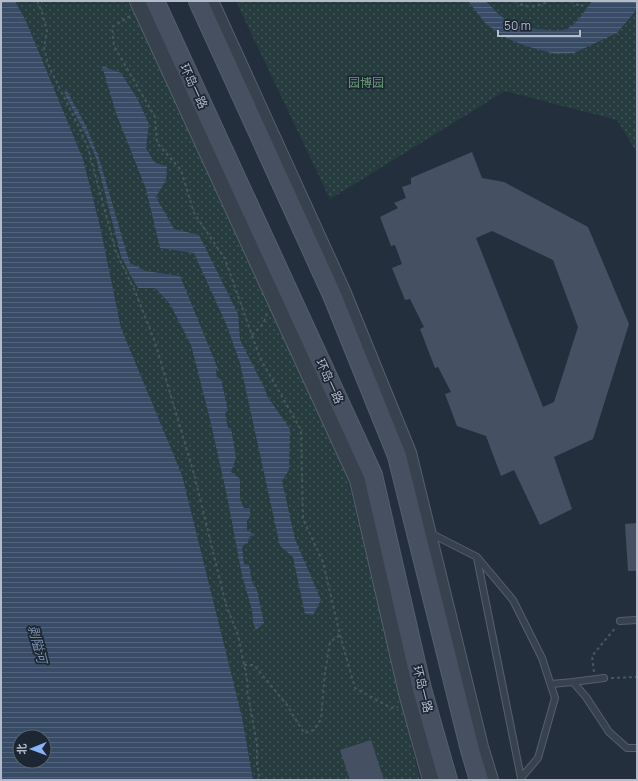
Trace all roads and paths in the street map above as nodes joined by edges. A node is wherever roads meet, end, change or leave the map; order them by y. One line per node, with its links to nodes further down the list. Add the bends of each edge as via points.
1 (37, 1): 16 (path, via 47,31 44,48 49,67 88,148 116,252 155,342 194,474)
2 (198, 1): 11 (main road, via 332,295 397,456)
3 (210, 1): 11 (street, via 345,298 408,453)
4 (515, 1): 5 (path, via 532,7)
5 (548, 1)
6 (571, 1): 7 (path, via 581,7)
7 (586, 1)
8 (145, 4): 9 (street); 10 (path, via 112,27 114,46 155,117 157,143 181,170 194,213 225,259); 27 (main road, 环岛一路, via 373,475 422,689)
9 (275, 300): 10 (path, via 263,324); 22 (street, via 358,480)
10 (252, 336): 15 (path, via 260,358 301,430 303,519 323,562)
11 (420, 528): 12 (lane); 28 (main road); 29 (street)
12 (477, 557): 21 (lane, via 513,600 542,658); 24 (lane)
13 (637, 620): 14 (lane)
14 (620, 621): 19 (path, via 592,656)
15 (340, 635): 16 (path, via 330,642 321,719 314,730 304,733 287,705 254,665); 22 (path, via 355,688 391,708)
16 (244, 665): 25 (path)
17 (637, 677): 18 (path)
18 (604, 678): 19 (lane)
19 (595, 679): 20 (lane)
20 (573, 682): 21 (lane); 23 (lane, via 609,732 628,748)
21 (551, 684): 24 (lane, via 556,698 538,758)
22 (411, 707): 26 (street)
23 (637, 748)
24 (521, 779)
25 (260, 780)
26 (431, 780)
27 (448, 780)
28 (479, 780)
29 (490, 780)

